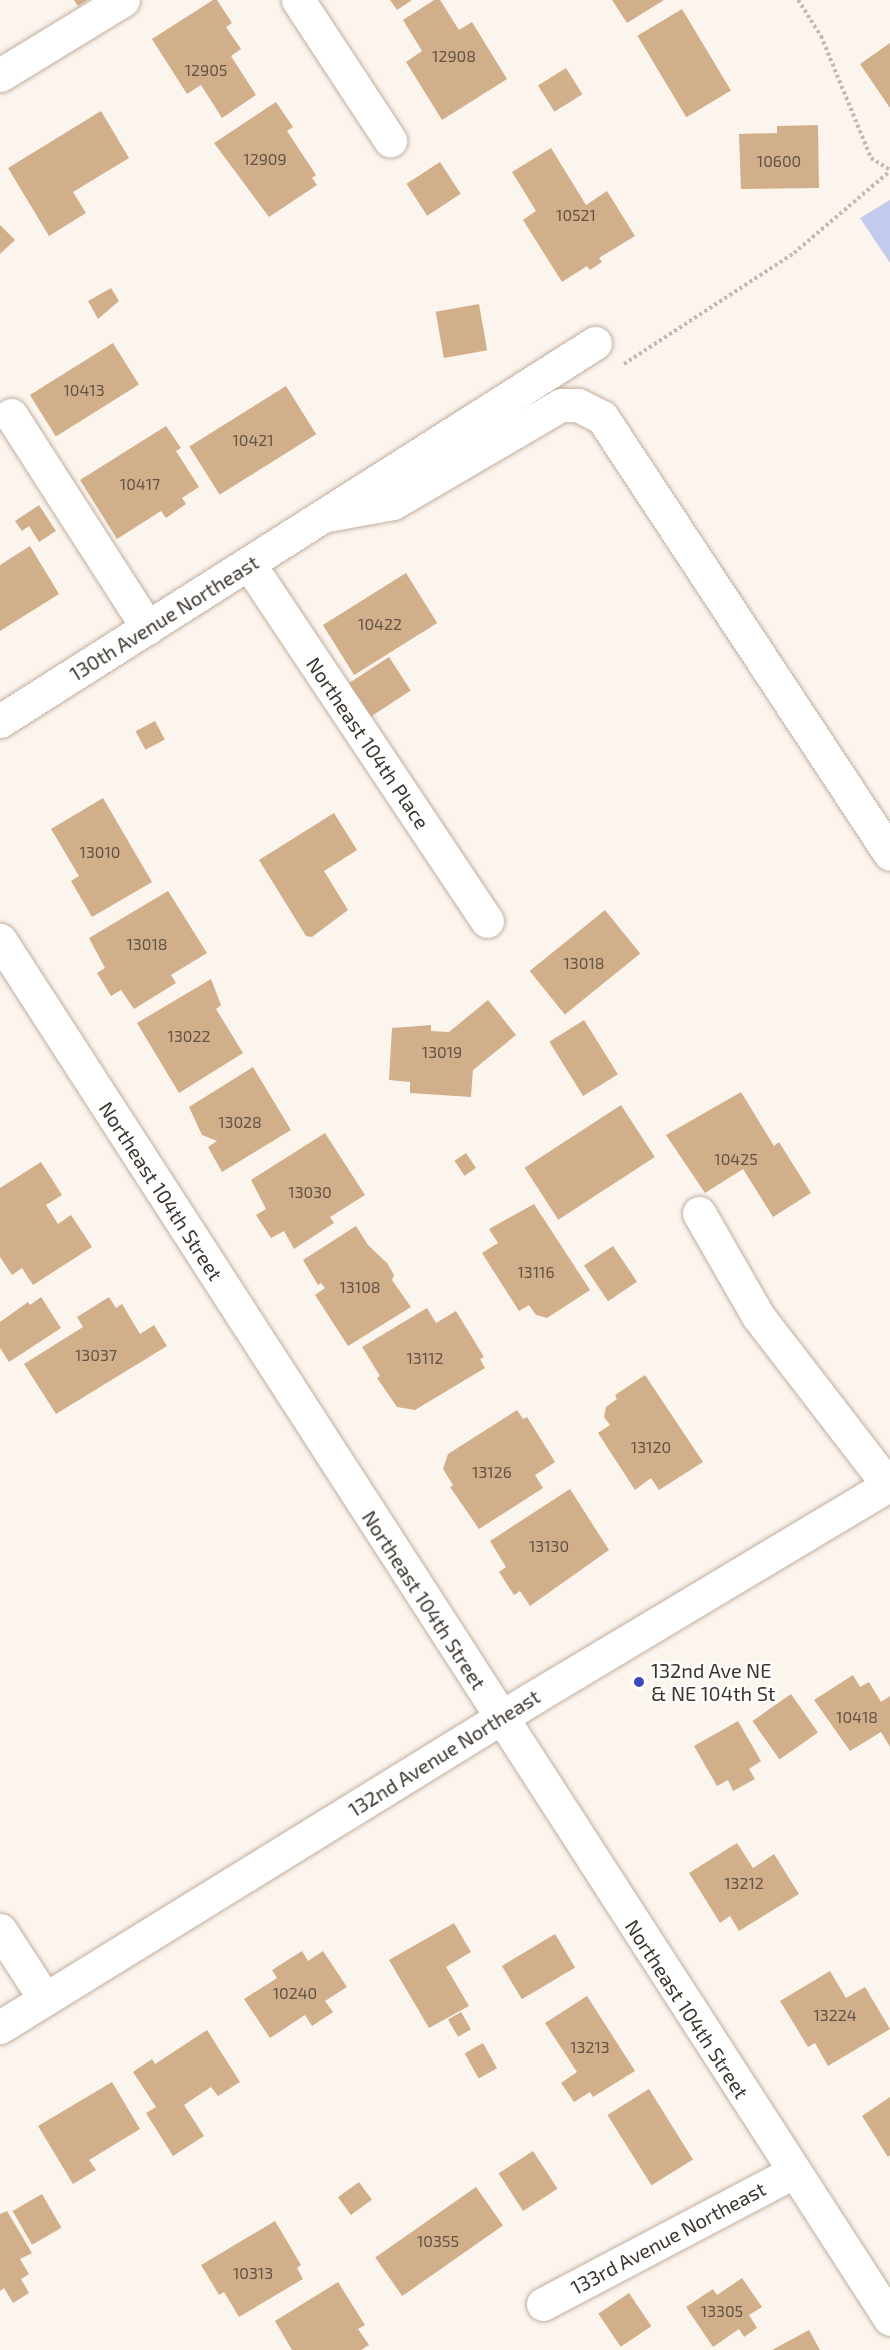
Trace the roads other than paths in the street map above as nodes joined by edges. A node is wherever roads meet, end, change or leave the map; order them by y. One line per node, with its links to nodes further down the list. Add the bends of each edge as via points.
1 (123, 0): 3 (street)
2 (298, 0): 4 (street)
3 (0, 75)
4 (390, 140)
5 (595, 343): 7 (street, 130th Avenue Northeast)
6 (11, 416): 9 (street)
7 (327, 514): 8 (street, 130th Avenue Northeast); 11 (street, via 393,502 561,405 579,405 602,417)
8 (249, 564): 9 (street, 130th Avenue Northeast); 12 (street, Northeast 104th Place)
9 (148, 628): 10 (street, 130th Avenue Northeast)
10 (0, 722)
11 (890, 854)
12 (487, 921)
13 (0, 940): 16 (street, Northeast 104th Street)
14 (699, 1213): 15 (street, via 758,1316)
15 (889, 1484): 16 (street, 132nd Avenue Northeast)
16 (500, 1718): 18 (street, 132nd Avenue Northeast); 20 (street, Northeast 104th Street)
17 (0, 1930): 18 (street)
18 (45, 2000): 19 (street, 132nd Avenue Northeast)
19 (0, 2027)
20 (793, 2172): 21 (street, 133rd Avenue Northeast); 22 (street, Northeast 104th Street)
21 (543, 2304)
22 (890, 2319)

